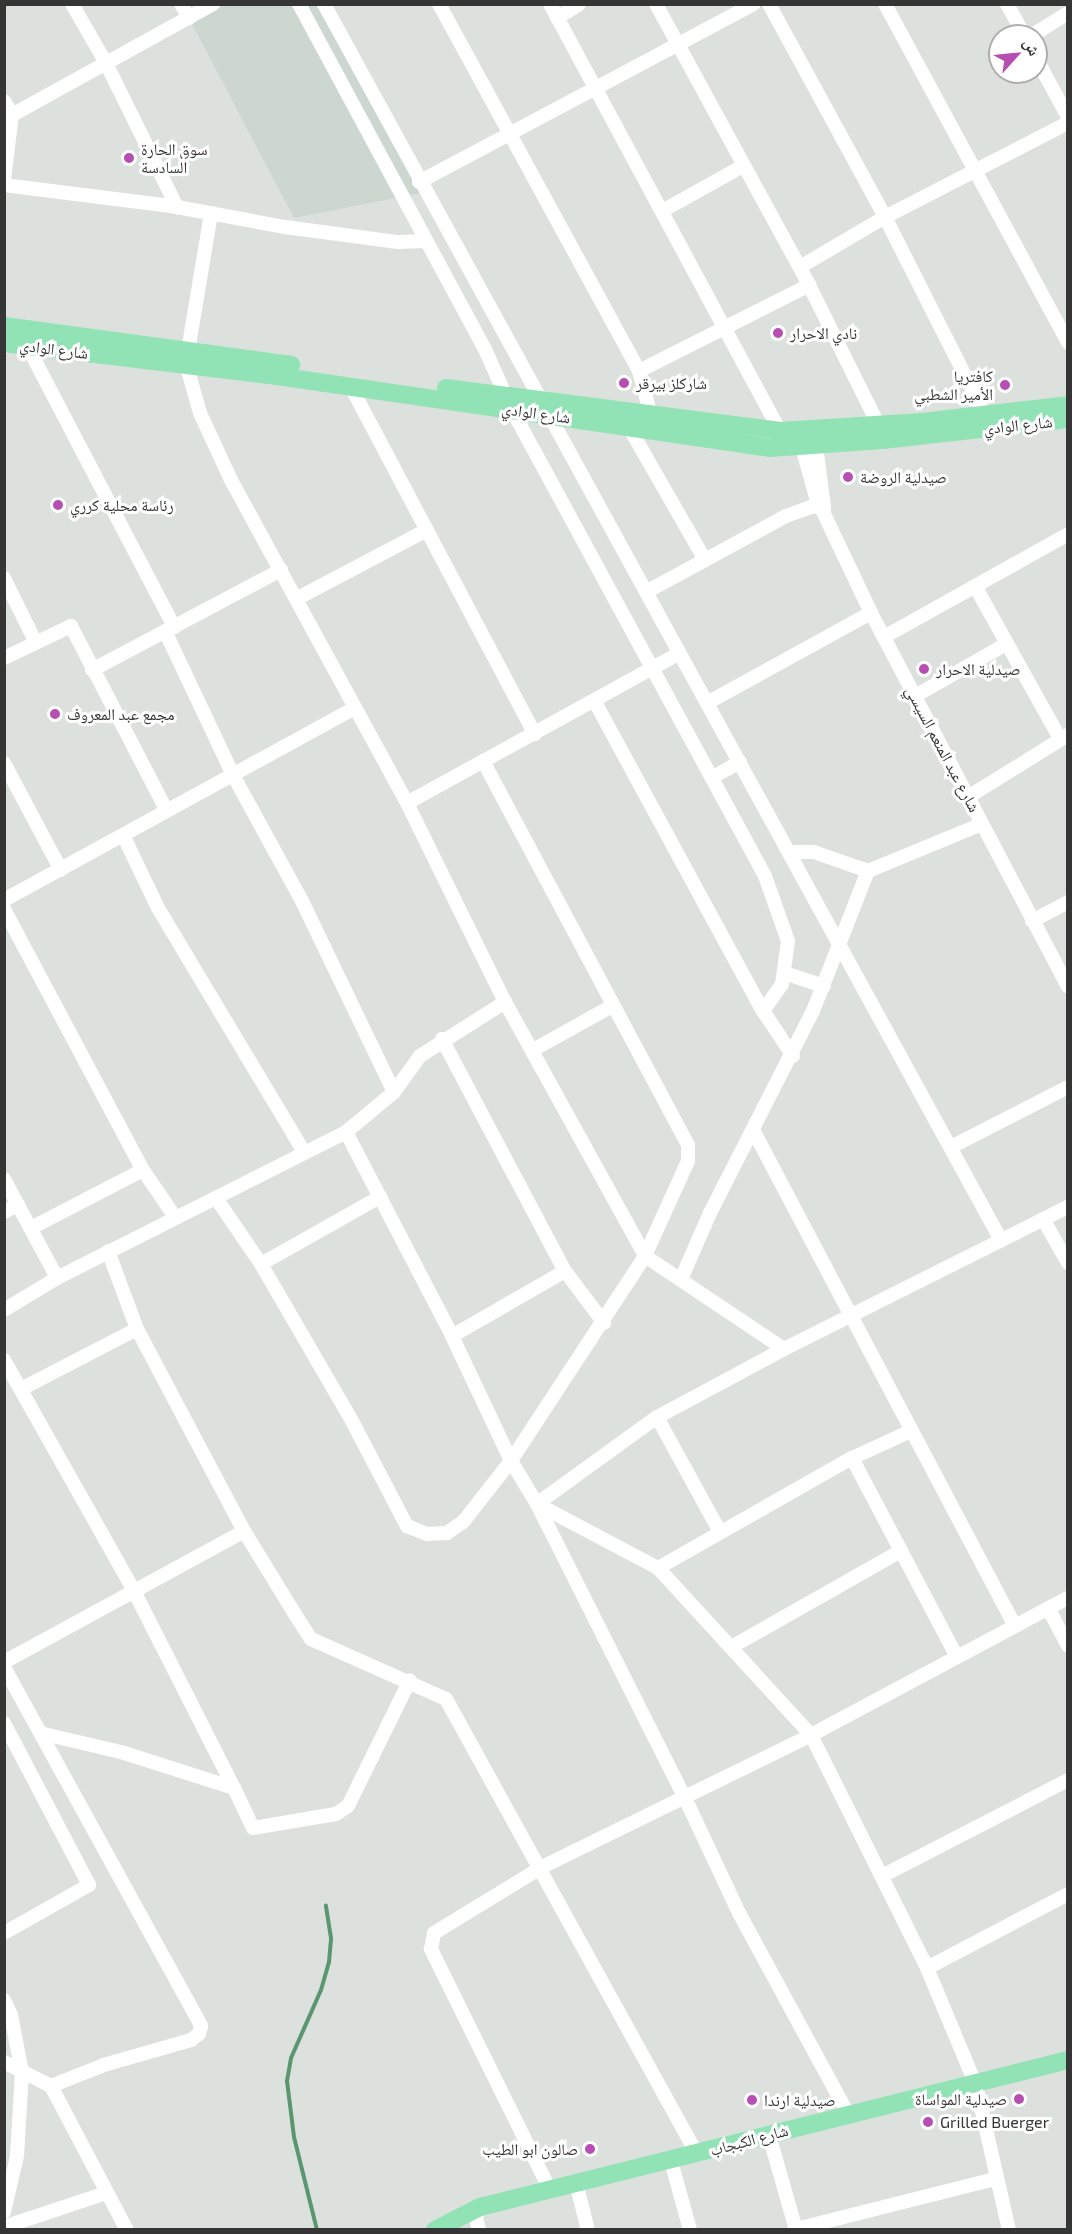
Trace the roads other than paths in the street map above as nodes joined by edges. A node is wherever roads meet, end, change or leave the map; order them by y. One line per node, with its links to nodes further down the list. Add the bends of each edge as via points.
1 (72, 4): 20 (street)
2 (181, 4): 15 (street)
3 (213, 4): 15 (street)
4 (299, 4): 37 (street)
5 (324, 4): 31 (street)
6 (439, 4): 27 (street)
7 (550, 4): 16 (street)
8 (579, 4): 16 (street)
9 (656, 4): 19 (street)
10 (754, 4): 19 (street)
11 (769, 4): 36 (street)
12 (885, 4): 29 (street)
13 (1007, 4): 17 (street)
14 (1068, 13): 18 (street)
15 (189, 18): 20 (street)
16 (557, 18): 22 (street)
17 (1018, 24)
18 (1048, 25)
19 (678, 45): 22 (street); 28 (street)
20 (106, 63): 24 (street); 33 (street)
21 (1048, 80): 25 (street)
22 (596, 88): 27 (street); 34 (street)
23 (4, 101): 24 (street)
24 (12, 115): 30 (street)
25 (1068, 117)
26 (1068, 123): 29 (street)
27 (510, 136): 31 (street); 46 (street)
28 (743, 166): 34 (street); 38 (street)
29 (975, 173): 36 (street); 44 (street)
30 (4, 179)
31 (419, 182): 50 (street)
32 (4, 185): 33 (street)
33 (177, 207): 35 (street)
34 (664, 210): 41 (street)
35 (212, 213): 37 (street, via 398,242); 45 (street)
36 (885, 218): 38 (street); 51 (street)
37 (426, 241): 48 (street)
38 (800, 267): 39 (street)
39 (809, 285): 41 (street); 54 (street)
40 (4, 326): 42 (main road, شارع الوادي)
41 (725, 328): 46 (street); 56 (street)
42 (29, 338): 43 (main road, شارع الوادي); 45 (main road, شارع الوادي); 68 (street)
43 (4, 343)
44 (1068, 343)
45 (188, 359): 47 (main road, شارع الوادي); 48 (main road, شارع الوادي); 62 (street, via 200,413)
46 (639, 371): 52 (street)
47 (351, 387): 48 (main road, شارع الوادي); 59 (street)
48 (509, 404): 50 (main road, شارع الوادي); 74 (street)
49 (1068, 405): 51 (main road, شارع الوادي)
50 (546, 408): 52 (main road, شارع الوادي); 55 (main road, شارع الوادي); 65 (street)
51 (985, 415): 54 (main road, شارع الوادي)
52 (651, 416): 56 (main road, شارع الوادي)
53 (1068, 419): 57 (main road, شارع الوادي)
54 (879, 426): 56 (main road, شارع الوادي)
55 (630, 429): 57 (main road, شارع الوادي, via 770,448); 61 (street)
56 (780, 431)
57 (809, 446): 58 (street, شارع عبد المنعم السيسي, via 810,481)
58 (824, 509): 61 (street, via 813,506 795,512); 67 (street, شارع عبد المنعم السيسي)
59 (427, 530): 66 (street); 80 (street)
60 (1068, 534): 64 (street)
61 (705, 560): 65 (street)
62 (280, 570): 66 (street); 68 (street)
63 (4, 578): 70 (street)
64 (975, 586): 69 (street); 71 (street)
65 (646, 592): 72 (street)
66 (296, 599): 79 (street)
67 (871, 613): 69 (street, شارع عبد المنعم السيسي); 78 (street)
68 (170, 629): 75 (street); 85 (street)
69 (884, 637): 76 (street, شارع عبد المنعم السيسي)
70 (36, 643): 73 (street); 75 (street, via 71,626)
71 (1006, 644): 76 (street); 81 (street)
72 (680, 653): 74 (street); 78 (street)
73 (4, 658)
74 (652, 668): 77 (street); 86 (street)
75 (92, 670): 89 (street)
76 (915, 696): 87 (street, شارع عبد المنعم السيسي)
77 (596, 702): 80 (street); 105 (street)
78 (707, 703): 83 (street)
79 (353, 709): 85 (street); 88 (street)
80 (535, 734): 82 (street)
81 (1064, 737): 87 (street)
82 (483, 761): 88 (street); 104 (street)
83 (740, 762): 86 (street); 92 (street)
84 (4, 763): 93 (street)
85 (232, 775): 89 (street); 110 (street, via 302,901)
86 (713, 777): 100 (street, via 765,876 784,926 788,941)
87 (968, 797): 90 (street, شارع عبد المنعم السيسي)
88 (407, 803): 103 (street)
89 (167, 811): 91 (street)
90 (982, 824): 94 (street); 98 (street, شارع عبد المنعم السيسي)
91 (123, 835): 93 (street); 114 (street, via 158,908)
92 (789, 852): 94 (street, via 814,852); 99 (street)
93 (61, 870): 95 (street)
94 (868, 872): 99 (street)
95 (4, 900)
96 (1068, 902): 98 (street)
97 (4, 909): 115 (street)
98 (1032, 921): 102 (street, شارع عبد المنعم السيسي)
99 (840, 945): 101 (street); 113 (street)
100 (784, 973): 101 (street); 105 (street, via 782,984)
101 (824, 986): 108 (street)
102 (1068, 986)
103 (505, 1002): 106 (street); 107 (street)
104 (612, 1006): 107 (street); 127 (street, via 688,1145 688,1161)
105 (763, 1011): 108 (street)
106 (442, 1039): 110 (street, via 420,1056); 130 (street)
107 (533, 1050): 127 (street)
108 (793, 1056): 111 (street)
109 (1068, 1088): 113 (street)
110 (394, 1092): 112 (street)
111 (753, 1130): 131 (street); 134 (street)
112 (346, 1132): 114 (street); 117 (street)
113 (951, 1147): 125 (street)
114 (304, 1152): 118 (street)
115 (143, 1170): 122 (street); 124 (street)
116 (4, 1179): 119 (street)
117 (380, 1197): 129 (street); 137 (street)
118 (216, 1198): 122 (street); 129 (street)
119 (18, 1205): 121 (street); 124 (street)
120 (1068, 1207): 123 (street)
121 (4, 1212)
122 (175, 1217): 126 (street)
123 (1043, 1219): 125 (street); 128 (street)
124 (31, 1228): 132 (street)
125 (1001, 1240): 134 (street)
126 (108, 1251): 132 (street); 136 (street)
127 (645, 1256): 131 (street); 135 (street)
128 (1068, 1263)
129 (261, 1264): 144 (street, via 352,1421 407,1526 427,1534 447,1533 463,1522)
130 (565, 1270): 135 (street); 137 (street)
131 (682, 1277): 138 (street)
132 (57, 1278): 133 (street)
133 (4, 1310)
134 (851, 1314): 138 (street); 142 (street)
135 (603, 1323): 144 (street)
136 (137, 1329): 140 (street); 146 (street)
137 (452, 1336): 144 (street)
138 (784, 1349): 141 (street)
139 (4, 1360): 140 (street)
140 (23, 1388): 150 (street)
141 (657, 1417): 145 (street); 147 (street)
142 (911, 1431): 143 (street); 153 (street)
143 (852, 1458): 147 (street); 148 (street)
144 (511, 1461): 145 (street)
145 (537, 1504): 149 (street); 165 (street)
146 (244, 1532): 150 (street); 159 (street, via 311,1639)
147 (720, 1532): 149 (street)
148 (901, 1551): 154 (street); 156 (street)
149 (658, 1568): 154 (street)
150 (134, 1589): 157 (street); 164 (street)
151 (1068, 1598): 152 (street)
152 (1048, 1608): 153 (street); 155 (street)
153 (1015, 1626): 156 (street)
154 (733, 1646): 162 (street)
155 (1068, 1646)
156 (957, 1657): 162 (street)
157 (4, 1662)
158 (4, 1667): 161 (street)
159 (410, 1680): 164 (street, via 342,1812 254,1828); 166 (street, via 446,1699)
160 (4, 1723): 169 (street, via 89,1885)
161 (44, 1734): 164 (street, via 121,1752); 176 (street, via 201,2025 199,2034 191,2040 104,2064)
162 (810, 1735): 165 (street); 167 (street)
163 (1068, 1780): 167 (street)
164 (234, 1788)
165 (685, 1798): 166 (street); 177 (street, via 739,1912)
166 (542, 1867): 179 (street); 183 (street, via 434,1933 430,1940)
167 (882, 1876): 170 (street)
168 (1068, 1894): 170 (street)
169 (4, 1933)
170 (927, 1968): 175 (street)
171 (4, 2000): 174 (street, via 11,2015)
172 (1068, 2060): 175 (main road, شارع الكبجاب)
173 (4, 2062): 174 (street)
174 (22, 2072): 176 (street); 185 (street, via 17,2156)
175 (976, 2085): 177 (main road, شارع الكبجاب); 181 (street)
176 (51, 2086): 184 (street)
177 (849, 2116): 178 (main road, شارع الكبجاب)
178 (769, 2135): 179 (main road, شارع الكبجاب); 193 (street)
179 (697, 2154): 180 (main road, شارع الكبجاب)
180 (671, 2161): 182 (main road, شارع الكبجاب); 192 (street)
181 (995, 2179): 193 (street); 194 (street)
182 (576, 2183): 183 (main road, شارع الكبجاب); 191 (street)
183 (550, 2190): 186 (main road, شارع الكبجاب)
184 (106, 2193): 187 (street); 188 (street)
185 (4, 2212)
186 (478, 2218): 189 (main road, شارع الكبجاب); 190 (street)
187 (4, 2227)
188 (127, 2229)
189 (435, 2229)
190 (456, 2229)
191 (588, 2229)
192 (690, 2229)
193 (796, 2229)
194 (1009, 2229)

